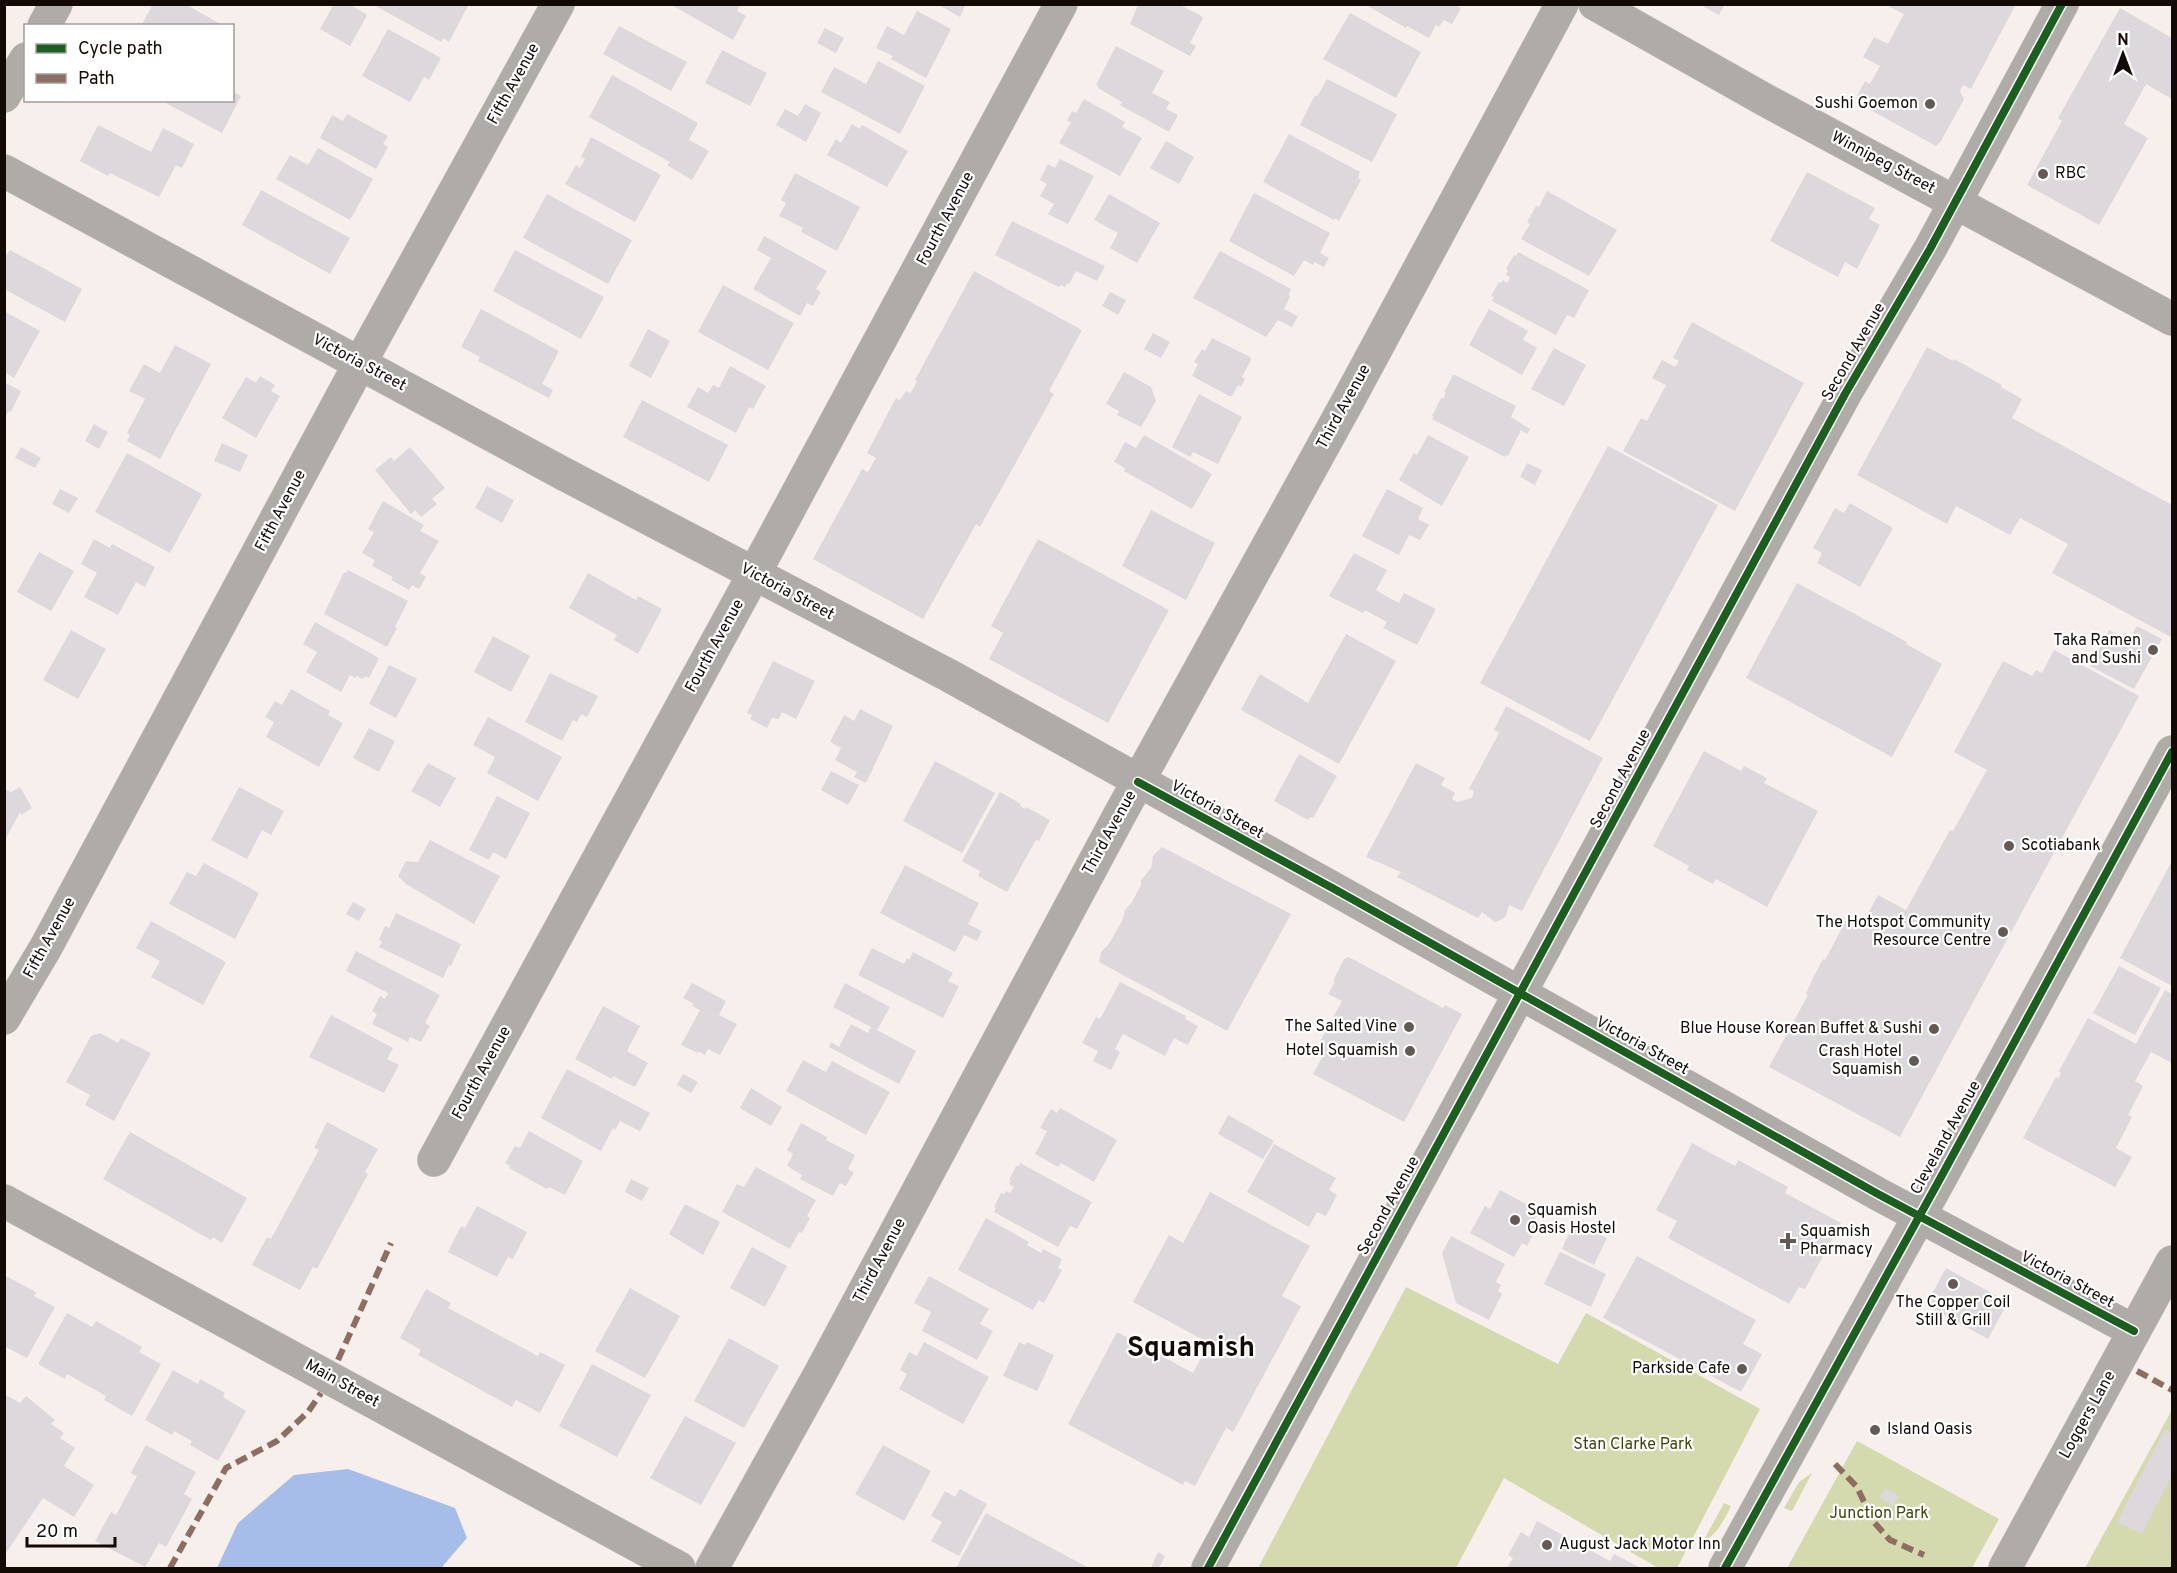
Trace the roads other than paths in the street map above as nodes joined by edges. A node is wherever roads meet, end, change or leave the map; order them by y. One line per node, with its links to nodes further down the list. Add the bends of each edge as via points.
1 (56, 4): 7 (street)
2 (558, 4): 13 (street, Fifth Avenue)
3 (1061, 4): 14 (street, Fourth Avenue)
4 (1562, 4): 16 (street, Third Avenue)
5 (1595, 4): 11 (street, Winnipeg Street)
6 (2062, 4): 11 (street, Second Avenue)
7 (45, 24)
8 (24, 62): 9 (street)
9 (4, 96)
10 (4, 171): 13 (street, Victoria Street)
11 (1956, 201): 12 (street, Winnipeg Street); 17 (street, Second Avenue, via 1845,394)
12 (2172, 319)
13 (360, 363): 14 (street, Victoria Street); 18 (street, Fifth Avenue, via 46,947)
14 (754, 574): 16 (street, Victoria Street, via 948,675); 19 (street, Fourth Avenue)
15 (2172, 752): 21 (street, Cleveland Avenue)
16 (1138, 782): 17 (street, Victoria Street); 25 (street, Third Avenue)
17 (1520, 993): 21 (street, Victoria Street); 26 (street, Second Avenue)
18 (4, 1017)
19 (434, 1160)
20 (4, 1201): 24 (street, Main Street)
21 (1919, 1217): 23 (street, Victoria Street); 27 (street, Cleveland Avenue)
22 (2172, 1262): 23 (street, Loggers Lane)
23 (2134, 1331): 28 (street, Loggers Lane)
24 (679, 1569)
25 (712, 1569)
26 (1208, 1569)
27 (1725, 1569)
28 (2005, 1569)

